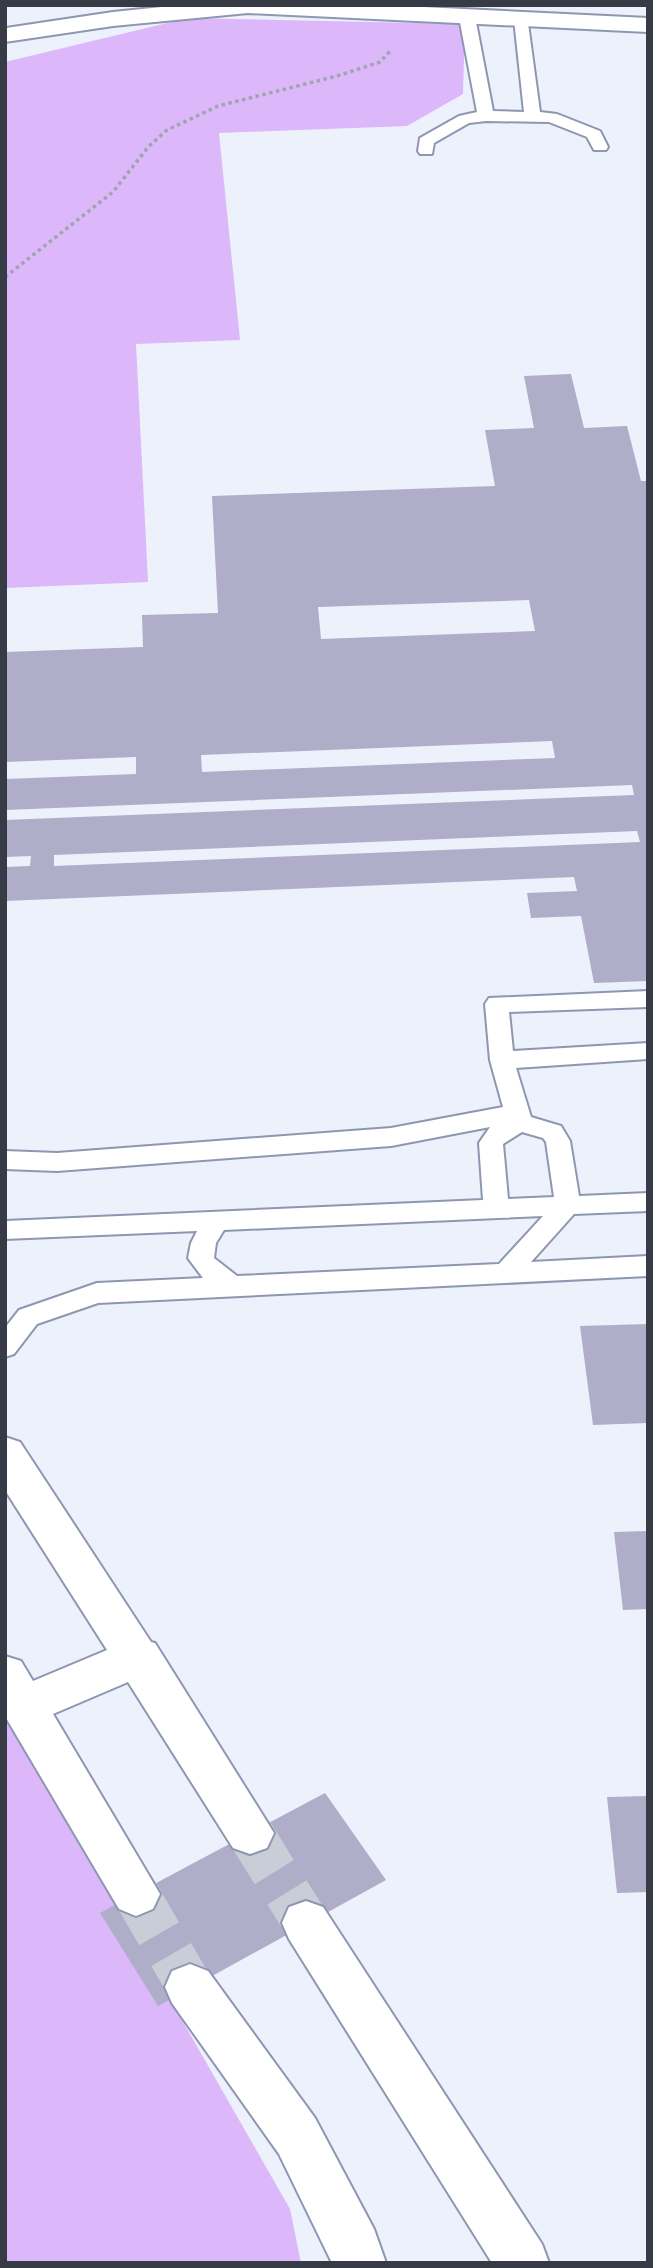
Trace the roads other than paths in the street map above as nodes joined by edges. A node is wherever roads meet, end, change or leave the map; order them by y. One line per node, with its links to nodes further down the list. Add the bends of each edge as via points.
1 (60, 5): 7 (main road, via 49,16)
2 (587, 5): 3 (main road)
3 (648, 8)
4 (467, 18): 5 (main road); 7 (main road, via 248,6); 9 (lane)
5 (522, 19): 6 (main road); 8 (lane)
6 (648, 25)
7 (6, 35)
8 (532, 115): 9 (lane); 10 (lane, via 551,117 594,134)
9 (486, 116): 11 (lane, via 465,119 426,141)
10 (600, 147)
11 (426, 151)
12 (648, 999): 14 (lane, via 497,1004)
13 (648, 1051): 14 (lane)
14 (502, 1060): 15 (lane)
15 (519, 1118): 16 (lane, via 391,1137 57,1162); 18 (lane, via 552,1132 558,1141); 19 (lane, via 491,1143)
16 (5, 1160)
17 (648, 1202): 18 (lane)
18 (568, 1205): 19 (lane); 23 (lane)
19 (496, 1208): 20 (lane)
20 (217, 1220): 21 (lane); 24 (lane, via 201,1244 200,1255 205,1268)
21 (5, 1230)
22 (648, 1266): 23 (lane)
23 (506, 1273): 24 (lane)
24 (232, 1286): 25 (lane, via 97,1293 28,1317)
25 (5, 1347)
26 (5, 1454): 27 (main road)
27 (139, 1657): 28 (main road); 29 (main road)
28 (15, 1690): 30 (main road)
29 (250, 1833)
30 (136, 1894)
31 (306, 1923): 34 (main road)
32 (190, 1987): 33 (main road, via 297,2136)
33 (359, 2263)
34 (523, 2263)

